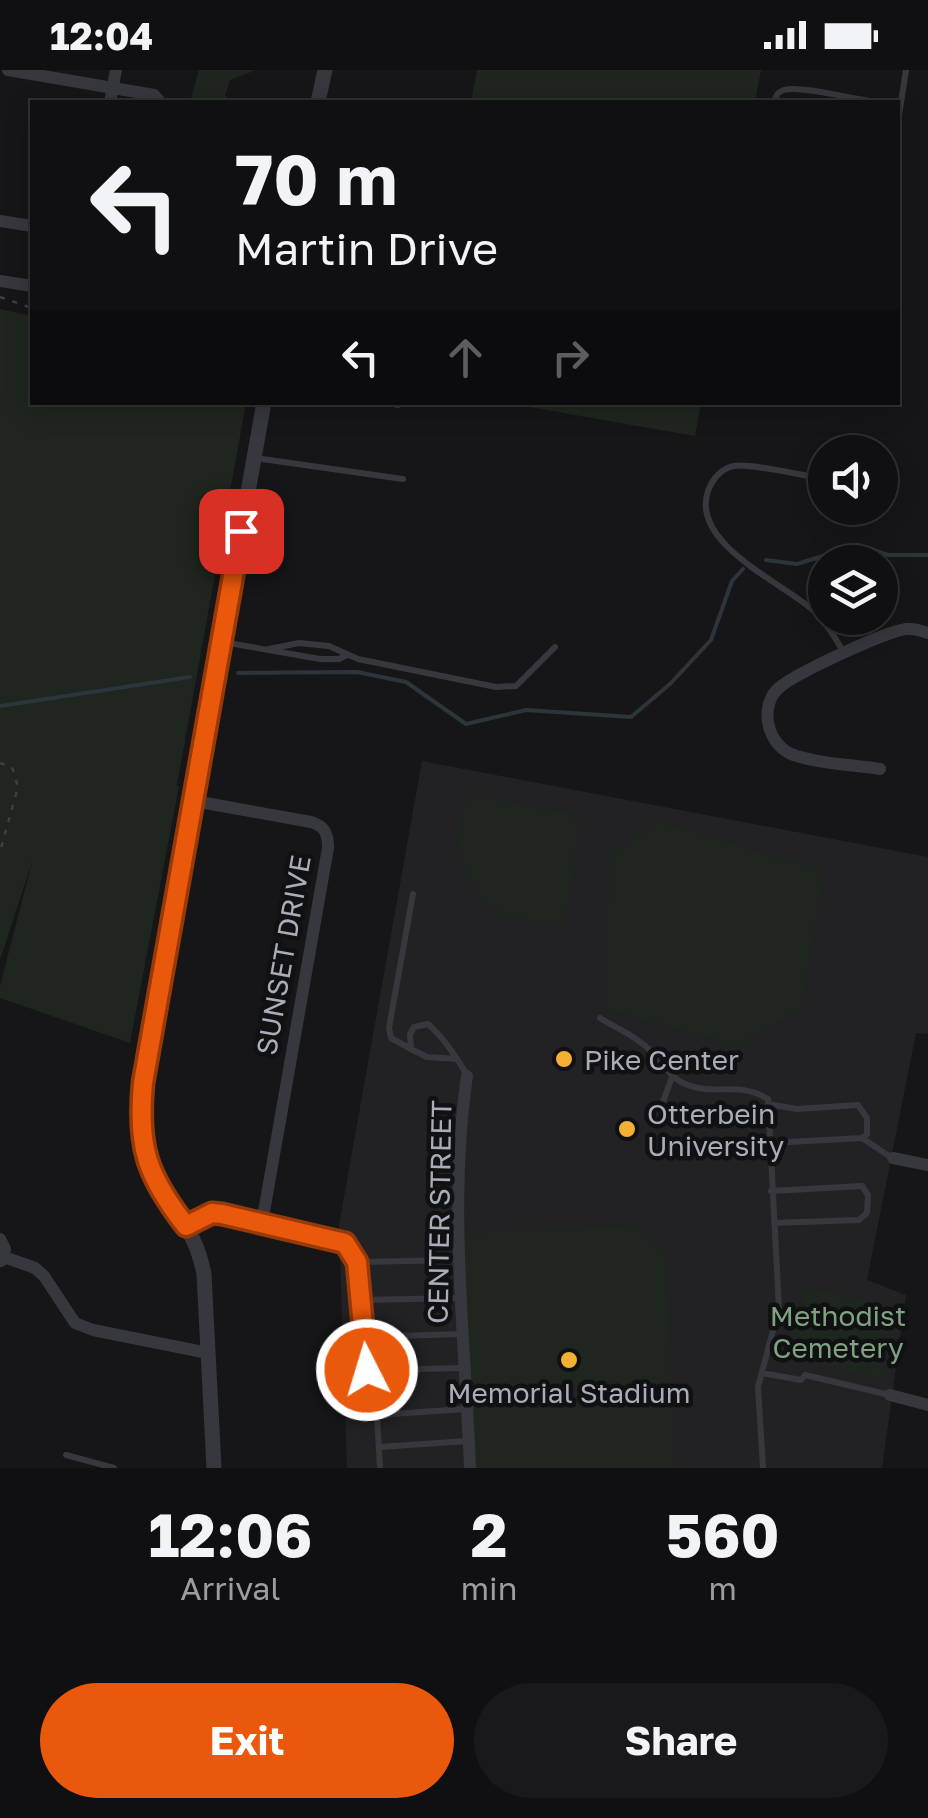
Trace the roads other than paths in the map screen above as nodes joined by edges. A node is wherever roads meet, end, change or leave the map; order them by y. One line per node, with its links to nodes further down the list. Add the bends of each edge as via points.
1 (8, 70): 5 (street)
2 (116, 70): 6 (street)
3 (325, 70): 8 (street)
4 (906, 70): 11 (lane)
5 (24, 71): 6 (street)
6 (111, 95): 7 (street)
7 (158, 100)
8 (318, 100)
9 (775, 100): 10 (lane, via 785,90 800,90)
10 (863, 100)
11 (900, 101)
12 (0, 221): 13 (street)
13 (30, 226)
14 (0, 280): 15 (street)
15 (30, 286)
16 (263, 405): 17 (street)
17 (254, 458): 19 (lane); 21 (street)
18 (808, 477): 24 (lane, via 732,466 714,477 706,515 720,540 815,612)
19 (403, 479)
20 (928, 633): 24 (street, via 893,632)
21 (222, 642): 23 (lane); 27 (street)
22 (555, 647): 25 (lane, via 510,687)
23 (269, 648): 25 (lane, via 320,659); 25 (lane, via 313,644)
24 (845, 654): 26 (street, via 776,689 769,729 790,754)
25 (347, 655)
26 (880, 769)
27 (194, 801): 41 (street, SUNSET DRIVE, via 311,822 328,836); 43 (street, via 141,1106 148,1166)
28 (413, 894): 30 (lane, via 390,1028 391,1038)
29 (600, 1018): 33 (lane, via 640,1041)
30 (410, 1049): 31 (lane); 31 (lane, via 414,1028 428,1024)
31 (457, 1059): 32 (lane)
32 (467, 1076): 47 (street, CENTER STREET)
33 (672, 1077): 34 (lane, via 710,1090 756,1092); 35 (lane)
34 (768, 1104): 36 (lane, via 858,1105 866,1118); 37 (lane)
35 (662, 1105)
36 (862, 1138): 37 (lane); 38 (lane)
37 (770, 1143): 40 (lane)
38 (892, 1158): 39 (street)
39 (928, 1165)
40 (771, 1190): 42 (lane); 42 (lane, via 862,1186 868,1195 860,1220)
41 (262, 1223): 43 (street, via 212,1213); 45 (street)
42 (774, 1223): 55 (lane, via 779,1308)
43 (186, 1226): 53 (street, via 204,1274)
44 (0, 1239): 46 (street)
45 (328, 1239): 48 (lane, via 345,1243)
46 (2, 1260): 53 (street, via 35,1268 75,1323)
47 (459, 1260): 48 (lane); 49 (street, CENTER STREET)
48 (357, 1262): 50 (lane)
49 (461, 1298): 50 (lane); 51 (street, CENTER STREET)
50 (361, 1300): 52 (lane)
51 (463, 1334): 52 (lane); 54 (street, CENTER STREET)
52 (364, 1337): 54 (lane, via 370,1371)
53 (208, 1353): 63 (street)
54 (465, 1368): 58 (street, CENTER STREET)
55 (762, 1372): 56 (lane); 66 (lane)
56 (890, 1395): 57 (street)
57 (928, 1405)
58 (467, 1408): 59 (street, CENTER STREET); 60 (lane, via 377,1414)
59 (469, 1441): 60 (lane); 65 (street, CENTER STREET)
60 (379, 1447): 64 (lane)
61 (66, 1454): 62 (lane)
62 (114, 1468)
63 (214, 1468)
64 (380, 1468)
65 (470, 1468)
66 (763, 1468)

